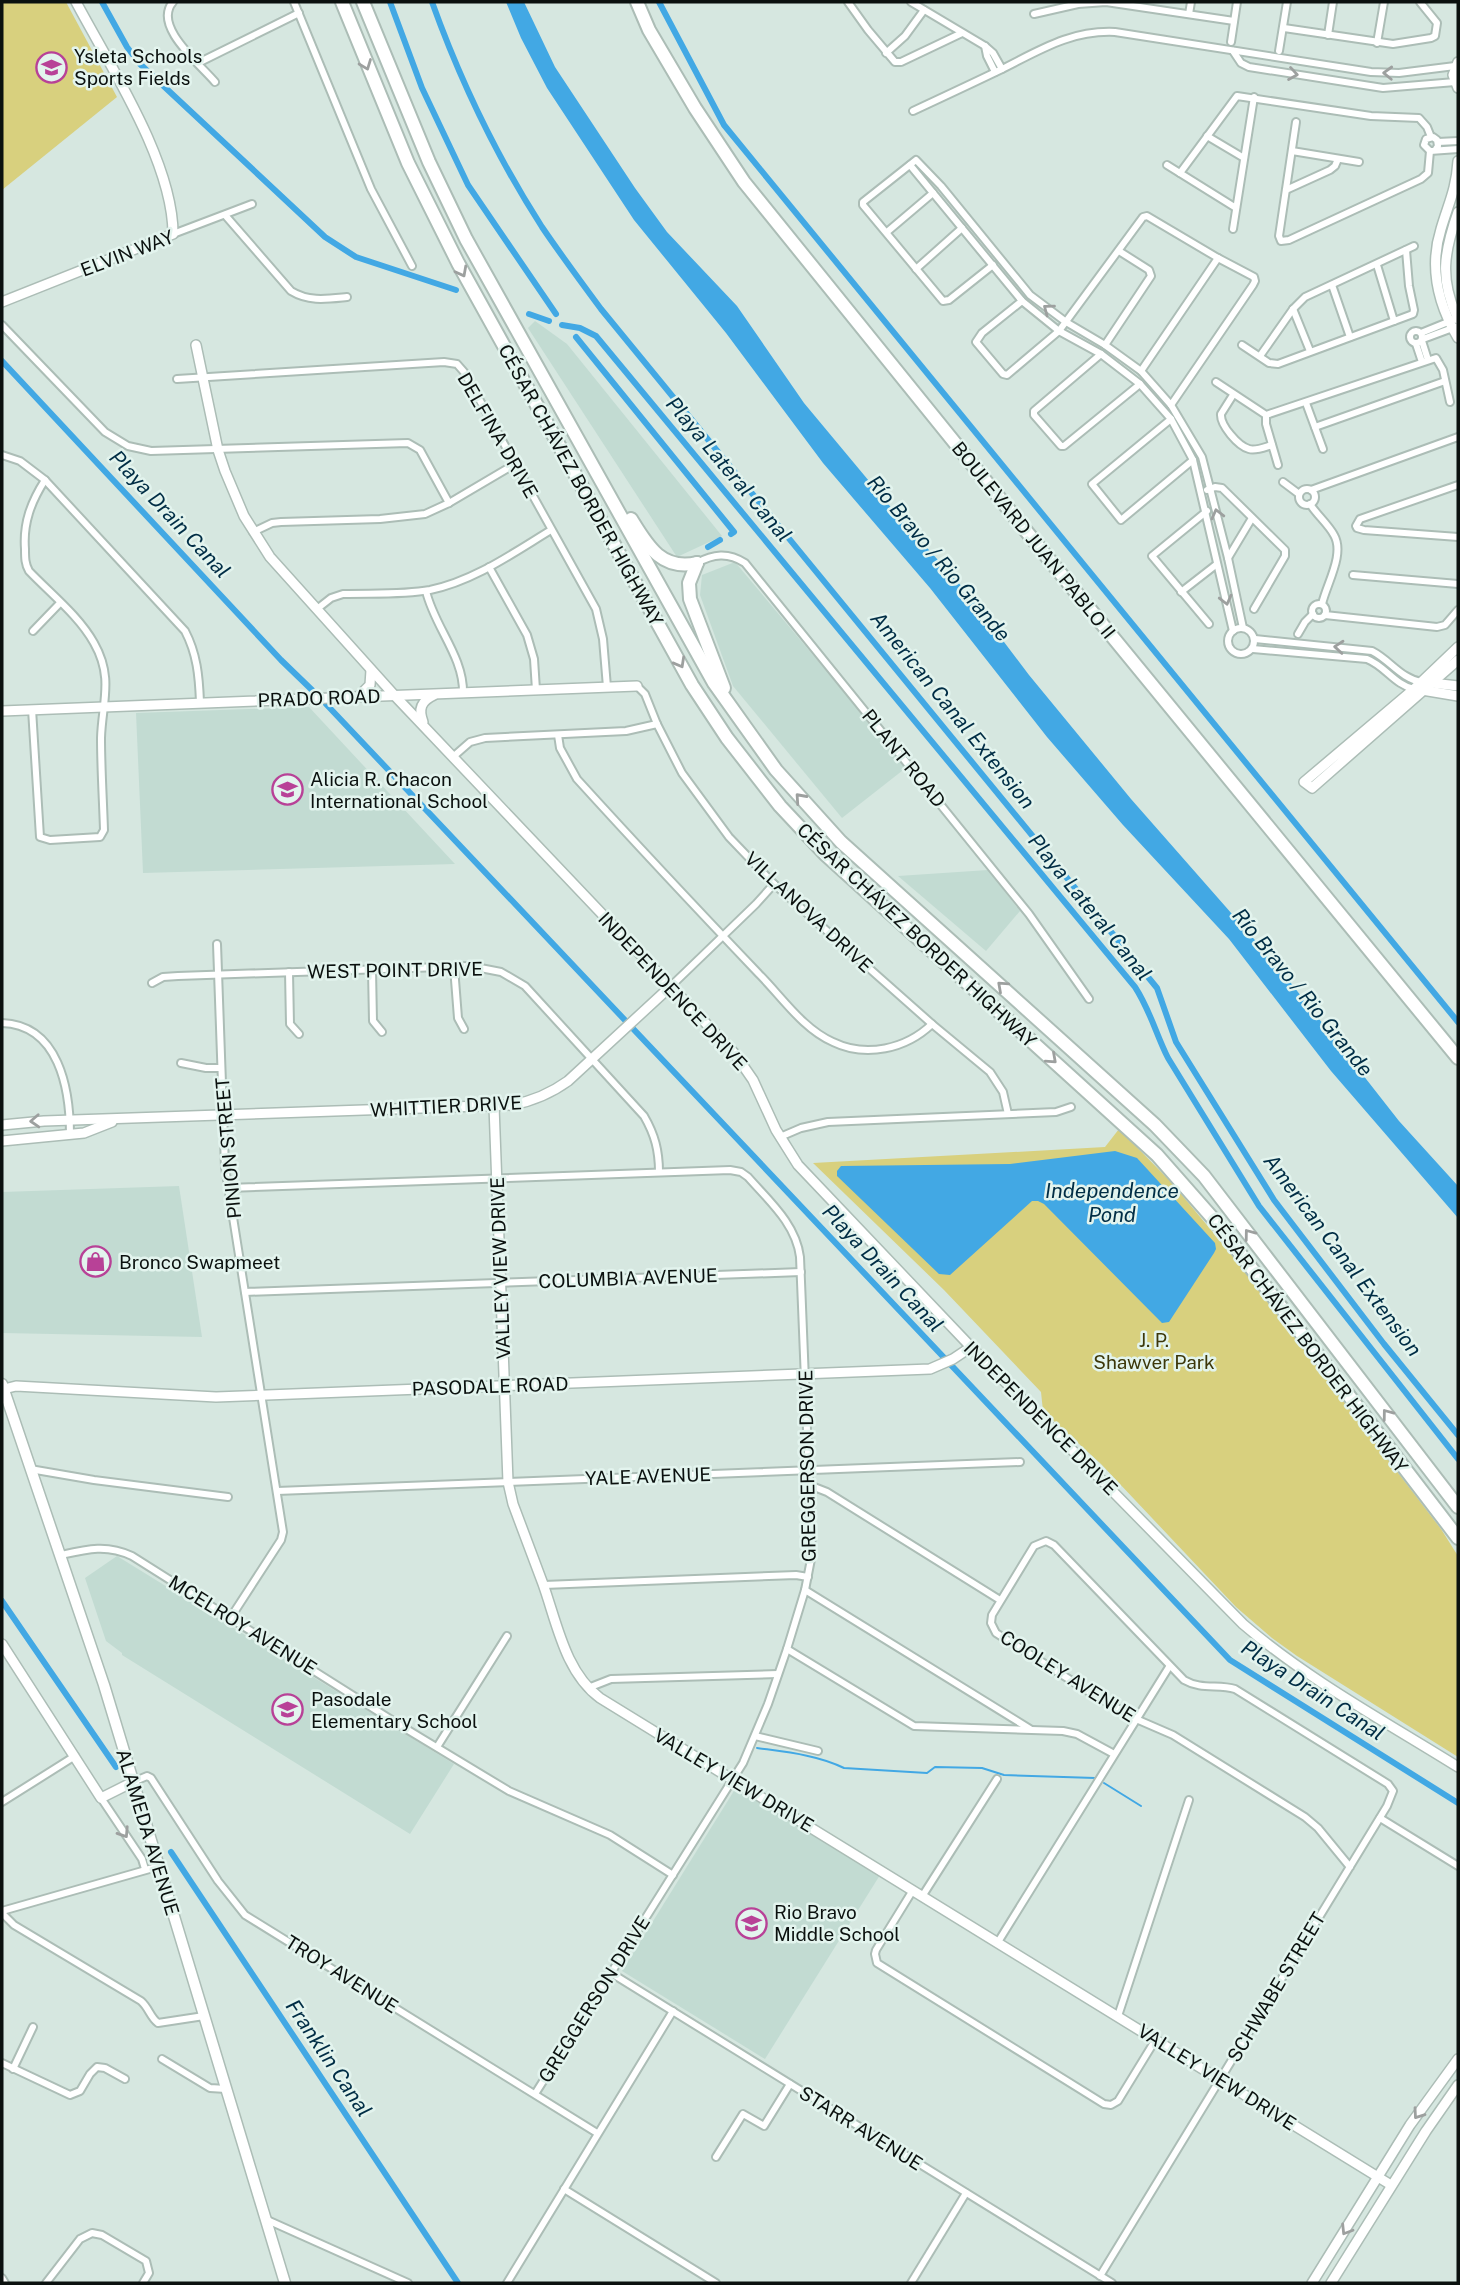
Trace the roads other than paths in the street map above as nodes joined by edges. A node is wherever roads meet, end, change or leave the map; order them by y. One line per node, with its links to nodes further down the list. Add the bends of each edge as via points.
1 (76, 2): 60 (street, via 146,134 164,181)
2 (173, 2): 30 (street, via 167,22)
3 (294, 2): 18 (street)
4 (342, 2): 224 (highway, CÉSAR CHÁVEZ BORDER HIGHWAY, one-way to 224, via 408,163 458,263 692,685 743,761 825,854 1177,1175)
5 (363, 2): 104 (highway, CÉSAR CHÁVEZ BORDER HIGHWAY, via 460,226)
6 (637, 2): 189 (highway, BOULEVARD JUAN PABLO II, via 695,108 744,182)
7 (848, 2): 29 (street)
8 (911, 2): 17 (street)
9 (1098, 2): 10 (street); 19 (street)
10 (1119, 2): 20 (street)
11 (1191, 2): 20 (street)
12 (1237, 2): 21 (street)
13 (1287, 2): 22 (street)
14 (1333, 2): 24 (street)
15 (1384, 2): 26 (street)
16 (1420, 2): 26 (street, via 1437,23 1435,36)
17 (923, 10): 23 (street); 29 (street, via 905,37)
18 (299, 13): 30 (street); 67 (street, via 371,189)
19 (1034, 14)
20 (1189, 14): 21 (street)
21 (1234, 21): 25 (street)
22 (1284, 28): 24 (street); 28 (street)
23 (961, 33): 29 (street, via 901,62); 32 (street, via 985,46 986,56)
24 (1328, 35): 26 (street)
25 (1231, 42)
26 (1377, 43)
27 (1233, 51): 31 (street, one-way to 27, via 1399,74); 32 (street, via 1115,32 1089,33 1059,40); 34 (street, one-way to 34, via 1249,67 1373,87)
28 (1279, 51)
29 (886, 53)
30 (198, 63): 33 (street)
31 (1457, 64): 34 (street)
32 (998, 71): 36 (street)
33 (215, 82)
34 (1456, 85)
35 (1254, 97): 38 (street, via 1237,96); 39 (street, via 1371,116 1419,118); 44 (street)
36 (913, 111)
37 (1296, 122): 43 (street)
38 (1207, 136): 44 (street); 50 (street)
39 (1431, 137): 41 (street); 41 (street, via 1424,145)
40 (1458, 141): 41 (street)
41 (1434, 147): 42 (street); 51 (street, via 1428,173 1421,179 1281,241)
42 (1458, 149)
43 (1292, 151): 45 (street); 51 (street)
44 (1244, 158): 54 (street)
45 (1338, 159): 47 (street); 51 (street, via 1330,170)
46 (1458, 161): 77 (street, via 1435,262 1438,291)
47 (1359, 162)
48 (913, 163): 52 (street); 59 (street, via 863,202); 76 (street, one-way to 48, via 1030,295 941,186)
49 (1167, 165): 50 (street)
50 (1180, 173): 54 (street)
51 (1286, 190)
52 (933, 193): 57 (street); 59 (street)
53 (252, 204): 56 (street, ELVIN WAY)
54 (1236, 208): 58 (street)
55 (1458, 212): 77 (street, via 1445,266)
56 (225, 215): 60 (street, ELVIN WAY); 70 (street, via 291,291 318,300)
57 (962, 228): 66 (street); 68 (street)
58 (1233, 229)
59 (887, 232): 68 (street)
60 (173, 234): 72 (street, ELVIN WAY)
61 (1413, 246): 62 (street)
62 (1406, 250): 65 (street); 74 (street)
63 (1119, 251): 64 (street, via 1147,216); 76 (street); 84 (street, via 1151,276)
64 (1218, 258): 90 (street); 99 (street, via 1254,276 1255,281)
65 (1377, 264): 69 (street); 75 (street)
66 (993, 265): 68 (street, via 946,302); 71 (street)
67 (412, 267)
68 (916, 269)
69 (1332, 285): 73 (street, via 1305,297); 80 (street)
70 (347, 298)
71 (1022, 301): 79 (street); 79 (street, via 976,342 1003,374 1011,374)
72 (2, 302)
73 (1293, 309): 86 (street); 88 (street)
74 (1410, 314): 75 (street); 81 (street)
75 (1394, 321): 80 (street)
76 (1066, 322): 79 (street); 84 (street)
77 (1455, 323): 81 (street); 82 (street)
78 (2, 325): 107 (street, via 117,441 151,451)
79 (1059, 331): 87 (street)
80 (1350, 337): 86 (street)
81 (1418, 337): 89 (street)
82 (1458, 338)
83 (196, 345): 91 (street, INDEPENDENCE DRIVE)
84 (1105, 345): 90 (street)
85 (1242, 345): 88 (street)
86 (1310, 351): 88 (street, via 1278,364)
87 (1101, 354): 95 (street); 95 (street, via 1033,413 1061,446)
88 (1260, 356)
89 (1429, 360): 93 (street, via 1443,370); 97 (street)
90 (1142, 371): 99 (street)
91 (202, 377): 92 (street, DELFINA DRIVE); 107 (street, INDEPENDENCE DRIVE); 110 (street, DELFINA DRIVE, via 457,364)
92 (177, 379)
93 (1445, 381): 98 (street); 102 (street)
94 (1216, 382): 96 (street)
95 (1140, 384): 101 (street)
96 (1233, 395): 100 (street); 105 (street, via 1221,414 1223,426 1247,448)
97 (1306, 402): 100 (street); 102 (street)
98 (1450, 402)
99 (1171, 405): 115 (street, via 1202,457)
100 (1266, 415): 105 (street)
101 (1171, 419): 109 (street); 109 (street, via 1092,484 1123,520)
102 (1315, 428): 106 (street)
103 (1458, 437): 116 (street)
104 (577, 438): 129 (highway, via 659,557 680,565); 171 (highway, CÉSAR CHÁVEZ BORDER HIGHWAY, via 714,684)
105 (1272, 445): 111 (street)
106 (1323, 449)
107 (218, 450): 119 (street, via 408,443 420,450); 126 (street, INDEPENDENCE DRIVE)
108 (2, 455): 112 (street)
109 (1194, 460): 117 (street)
110 (515, 464): 119 (street); 124 (street, DELFINA DRIVE)
111 (1278, 465)
112 (45, 480): 136 (street, via 29,511 25,562); 165 (street, via 185,631 198,667)
113 (1283, 482): 118 (street)
114 (1458, 485): 122 (street)
115 (1211, 489): 117 (street); 123 (street, via 1222,488); 128 (street, one-way to 115)
116 (1311, 490): 118 (street); 120 (street, via 1315,499)
117 (1202, 492): 121 (street)
118 (1299, 494): 120 (street, via 1303,504)
119 (449, 503): 126 (street, via 414,516 281,522)
120 (1310, 504): 137 (street, via 1338,545)
121 (1207, 511): 130 (street); 135 (street, via 1152,556)
122 (1370, 516): 125 (street); 125 (street, via 1356,526)
123 (1252, 518): 128 (street); 139 (street, via 1285,553)
124 (551, 530): 131 (street); 157 (street, DELFINA DRIVE, via 596,609)
125 (1372, 530): 127 (street)
126 (253, 532): 138 (street, INDEPENDENCE DRIVE)
127 (1458, 537)
128 (1228, 558): 144 (street)
129 (696, 563): 171 (highway, via 689,583 690,599); 183 (street, PLANT ROAD, via 727,555 750,568 1029,914)
130 (1217, 564): 135 (street); 146 (street, one-way to 146)
131 (489, 567): 134 (street); 159 (street, via 527,635)
132 (1353, 575): 133 (street)
133 (1458, 584)
134 (426, 591): 138 (street, via 343,594); 160 (street, via 462,676)
135 (1181, 592): 143 (street)
136 (60, 603): 145 (street); 166 (street, via 96,646 105,674)
137 (1322, 604): 141 (street, via 1314,606); 142 (street)
138 (317, 609): 152 (street, INDEPENDENCE DRIVE)
139 (1254, 609)
140 (1458, 610): 142 (street, via 1437,627)
141 (1313, 614): 142 (street); 147 (street)
142 (1325, 615)
143 (1209, 624)
144 (1243, 628): 146 (street); 148 (street)
145 (33, 631)
146 (1233, 631): 150 (street, via 1228,642 1234,653)
147 (1298, 634)
148 (1255, 639): 150 (street); 155 (street, one-way to 148, via 1372,651)
149 (1458, 647): 155 (street)
150 (1253, 649): 158 (street, via 1367,659)
151 (1458, 660): 153 (street)
152 (371, 670): 162 (street, via 370,685); 163 (street, INDEPENDENCE DRIVE)
153 (1433, 683): 155 (street); 156 (street)
154 (637, 686): 157 (street, PRADO ROAD); 170 (street, VILLANOVA DRIVE)
155 (1423, 686): 158 (street); 158 (street, via 1308,785); 164 (street)
156 (1458, 686)
157 (607, 687): 159 (street, PRADO ROAD)
158 (1414, 689)
159 (536, 690): 160 (street, PRADO ROAD)
160 (463, 692): 161 (street, PRADO ROAD)
161 (436, 694): 163 (street, PRADO ROAD); 169 (street, via 421,706)
162 (359, 696): 163 (street, PRADO ROAD); 165 (street, PRADO ROAD)
163 (395, 696): 169 (street, INDEPENDENCE DRIVE)
164 (1458, 696)
165 (200, 702): 166 (street, PRADO ROAD)
166 (106, 706): 167 (street, PRADO ROAD); 167 (street, via 101,741 104,830 93,839 50,840 38,834)
167 (32, 709): 168 (street, PRADO ROAD)
168 (2, 711)
169 (423, 724): 173 (street, INDEPENDENCE DRIVE)
170 (657, 724): 172 (street, via 626,731); 174 (street, VILLANOVA DRIVE, via 705,806)
171 (745, 729): 214 (highway, CÉSAR CHÁVEZ BORDER HIGHWAY, one-way to 171, via 1187,1158 841,842)
172 (558, 735): 173 (street, via 485,738 470,742); 175 (street, via 577,779)
173 (454, 756): 182 (street, INDEPENDENCE DRIVE)
174 (774, 884): 175 (street, WHITTIER DRIVE); 185 (street, VILLANOVA DRIVE)
175 (722, 935): 182 (street, WHITTIER DRIVE); 185 (street, via 808,1025 831,1041 885,1049 908,1041)
176 (217, 944): 180 (street, PINION STREET)
177 (454, 967): 178 (street, WEST POINT DRIVE); 186 (street, via 458,1018); 190 (street, WEST POINT DRIVE, via 484,967 513,977)
178 (372, 970): 179 (street, WEST POINT DRIVE); 187 (street, via 373,1021)
179 (289, 972): 180 (street, WEST POINT DRIVE); 188 (street, via 290,1024)
180 (218, 975): 181 (street, WEST POINT DRIVE, via 171,976); 192 (street, PINION STREET)
181 (152, 983)
182 (671, 986): 190 (street, WHITTIER DRIVE); 201 (street, INDEPENDENCE DRIVE, via 746,1067)
183 (1089, 999)
184 (2, 1023): 197 (street, via 27,1028 47,1042 67,1094)
185 (932, 1024): 195 (street, VILLANOVA DRIVE, via 990,1072 1003,1092)
186 (464, 1029)
187 (382, 1032)
188 (299, 1034)
189 (1458, 1058)
190 (592, 1060): 193 (street, WHITTIER DRIVE, via 555,1090 533,1101); 203 (street, WEST POINT DRIVE, via 645,1116 655,1138)
191 (181, 1063): 192 (street)
192 (221, 1068): 196 (street, PINION STREET)
193 (494, 1106): 196 (street, WHITTIER DRIVE); 204 (street, VALLEY VIEW DRIVE)
194 (1071, 1107): 195 (street)
195 (1008, 1114): 201 (street, via 828,1122)
196 (223, 1115): 198 (street, WHITTIER DRIVE); 205 (street, PINION STREET)
197 (70, 1120): 198 (street, WHITTIER DRIVE); 199 (street, WHITTIER DRIVE, one-way to 199); 200 (street)
198 (117, 1120): 200 (street, WHITTIER DRIVE)
199 (2, 1125)
200 (70, 1135): 202 (street, WHITTIER DRIVE)
201 (780, 1138): 209 (street, INDEPENDENCE DRIVE, via 798,1165)
202 (2, 1141)
203 (659, 1172): 204 (street); 206 (street, GREGGERSON DRIVE, via 735,1170 748,1177 790,1226 799,1247)
204 (496, 1179): 205 (street); 207 (street, VALLEY VIEW DRIVE)
205 (228, 1188): 208 (street, PINION STREET)
206 (801, 1272): 207 (street, COLUMBIA AVENUE); 210 (street, GREGGERSON DRIVE)
207 (500, 1282): 208 (street, COLUMBIA AVENUE); 211 (street, VALLEY VIEW DRIVE)
208 (245, 1292): 213 (street, PINION STREET)
209 (971, 1347): 210 (street, PASODALE ROAD, via 930,1369); 246 (street, INDEPENDENCE DRIVE, via 1258,1637)
210 (805, 1374): 211 (street, PASODALE ROAD); 217 (street, GREGGERSON DRIVE)
211 (504, 1385): 213 (street, PASODALE ROAD); 218 (street, VALLEY VIEW DRIVE)
212 (3, 1387): 213 (street, PASODALE ROAD); 216 (main road, ALAMEDA AVENUE)
213 (261, 1395): 220 (street, PINION STREET)
214 (1415, 1450): 222 (highway); 223 (highway, CÉSAR CHÁVEZ BORDER HIGHWAY)
215 (1020, 1462): 217 (street, YALE AVENUE)
216 (30, 1469): 221 (street); 227 (main road, ALAMEDA AVENUE)
217 (808, 1470): 218 (street, YALE AVENUE); 219 (street, GREGGERSON DRIVE)
218 (508, 1482): 220 (street, YALE AVENUE); 229 (street, VALLEY VIEW DRIVE)
219 (809, 1485): 228 (street, GREGGERSON DRIVE, via 812,1554); 231 (street, COOLEY AVENUE)
220 (277, 1491): 232 (street, PINION STREET, via 281,1540)
221 (228, 1497)
222 (1458, 1498)
223 (1458, 1507)
224 (1440, 1515): 225 (highway, CÉSAR CHÁVEZ BORDER HIGHWAY); 226 (highway)
225 (1458, 1538)
226 (1458, 1546)
227 (61, 1555): 232 (street, MCELROY AVENUE, via 94,1547 123,1552); 249 (main road, ALAMEDA AVENUE)
228 (808, 1577): 229 (street); 230 (street, GREGGERSON DRIVE)
229 (544, 1585): 238 (street, VALLEY VIEW DRIVE, via 570,1660)
230 (805, 1590): 235 (street, GREGGERSON DRIVE); 240 (street)
231 (1000, 1600): 236 (street, via 1034,1546 1050,1542); 239 (street, COOLEY AVENUE, via 991,1620 996,1633)
232 (231, 1617): 242 (street, MCELROY AVENUE)
233 (507, 1636): 242 (street)
234 (2, 1644): 245 (street)
235 (787, 1649): 237 (street, GREGGERSON DRIVE); 240 (street, via 914,1726)
236 (1169, 1667): 239 (street); 253 (street, SCHWABE STREET, via 1198,1686 1235,1689 1388,1784 1393,1791)
237 (778, 1674): 238 (street, via 611,1679); 241 (street, GREGGERSON DRIVE)
238 (588, 1688): 247 (street, VALLEY VIEW DRIVE)
239 (1136, 1719): 244 (street); 256 (street, COOLEY AVENUE, via 1173,1735 1305,1817)
240 (1030, 1729): 244 (street, via 1077,1734)
241 (755, 1736): 243 (street); 247 (street, GREGGERSON DRIVE)
242 (437, 1748): 258 (street, MCELROY AVENUE, via 509,1791 610,1835)
243 (818, 1751)
244 (1114, 1754): 262 (street)
245 (75, 1756): 250 (street); 252 (street)
246 (1458, 1767)
247 (734, 1779): 258 (street, GREGGERSON DRIVE); 259 (street, VALLEY VIEW DRIVE)
248 (997, 1779): 260 (street)
249 (133, 1782): 250 (street); 254 (main road, ALAMEDA AVENUE); 278 (street, TROY AVENUE, via 151,1777 245,1915)
250 (102, 1798): 257 (street, one-way to 257)
251 (1189, 1800): 266 (street)
252 (2, 1802)
253 (1380, 1818): 255 (street); 256 (street, SCHWABE STREET)
254 (160, 1866): 257 (street); 265 (main road, ALAMEDA AVENUE)
255 (1458, 1866)
256 (1350, 1867): 274 (street, SCHWABE STREET)
257 (145, 1869): 261 (street)
258 (673, 1875): 263 (street, GREGGERSON DRIVE)
259 (913, 1889): 260 (street, VALLEY VIEW DRIVE); 268 (street, via 876,1950 877,1963 1092,2097 1108,2105 1118,2101)
260 (923, 1895): 262 (street, VALLEY VIEW DRIVE)
261 (2, 1912): 265 (street, via 14,1925 141,2001 158,2024)
262 (998, 1941): 266 (street, VALLEY VIEW DRIVE)
263 (611, 1973): 264 (street, STARR AVENUE); 278 (street, GREGGERSON DRIVE)
264 (673, 2011): 275 (street, STARR AVENUE); 279 (street)
265 (204, 2016): 277 (main road, ALAMEDA AVENUE)
266 (1118, 2016): 268 (street, VALLEY VIEW DRIVE)
267 (33, 2027): 272 (street)
268 (1156, 2039): 274 (street, VALLEY VIEW DRIVE)
269 (162, 2059): 277 (street, via 210,2088)
270 (1458, 2059): 281 (street, one-way to 281)
271 (2, 2063): 272 (street)
272 (13, 2068): 273 (street, via 70,2095 79,2091 97,2067)
273 (125, 2079)
274 (1220, 2079): 281 (street, VALLEY VIEW DRIVE); 286 (street, SCHWABE STREET)
275 (790, 2084): 280 (street, via 764,2126 743,2114); 284 (street, STARR AVENUE)
276 (1458, 2085): 282 (street)
277 (226, 2089): 285 (main road, ALAMEDA AVENUE)
278 (535, 2094): 279 (street, TROY AVENUE)
279 (597, 2133): 283 (street)
280 (716, 2157)
281 (1379, 2177): 282 (street, VALLEY VIEW DRIVE); 297 (street, one-way to 297)
282 (1391, 2185): 298 (street)
283 (564, 2189): 293 (street); 294 (street)
284 (966, 2193): 286 (street, STARR AVENUE); 295 (street)
285 (265, 2219): 291 (main road, ALAMEDA AVENUE); 292 (street)
286 (1100, 2276): 296 (street, STARR AVENUE)
287 (2, 2278): 288 (street)
288 (5, 2283)
289 (46, 2283): 290 (street, via 80,2239 95,2233 146,2261 149,2273)
290 (143, 2283)
291 (285, 2283)
292 (408, 2283)
293 (507, 2283)
294 (716, 2283)
295 (911, 2283)
296 (1112, 2283)
297 (1312, 2283)
298 (1331, 2283)

